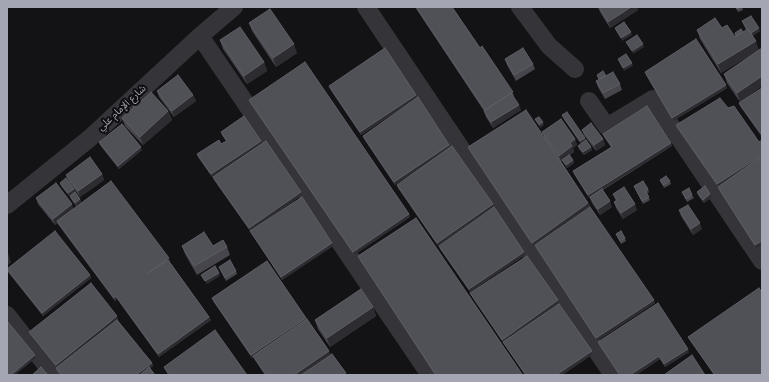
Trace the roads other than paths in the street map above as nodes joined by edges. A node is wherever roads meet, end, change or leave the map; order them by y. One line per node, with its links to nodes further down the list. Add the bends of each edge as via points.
1 (234, 7): 4 (street, شارع الإمام علي)
2 (366, 7): 12 (street)
3 (520, 7): 5 (street, via 548,46)
4 (200, 36): 7 (street, شارع الإمام علي, via 90,138); 11 (street)
5 (575, 69)
6 (589, 101): 8 (street, via 607,127 653,99)
7 (7, 205)
8 (762, 261)
9 (7, 315): 10 (street)
10 (54, 375)
11 (430, 375)
12 (613, 375)

